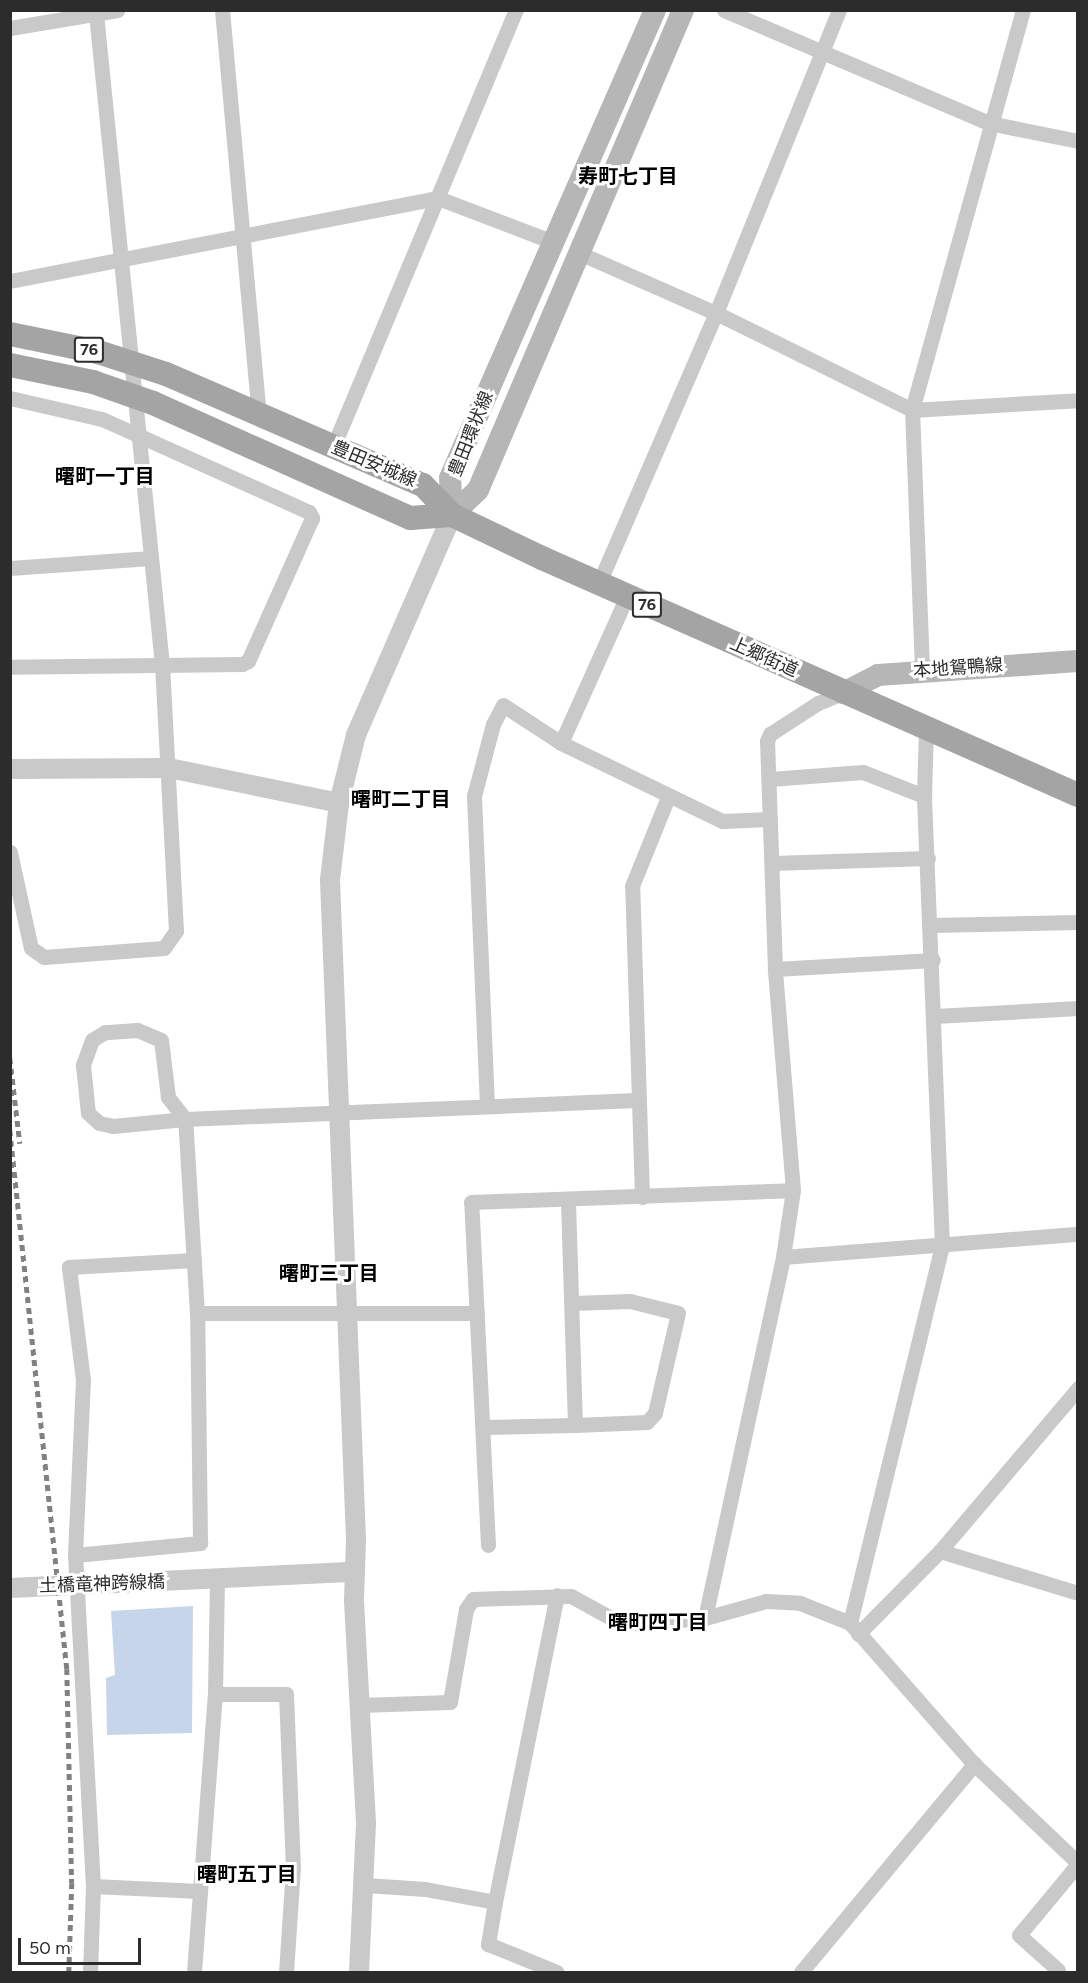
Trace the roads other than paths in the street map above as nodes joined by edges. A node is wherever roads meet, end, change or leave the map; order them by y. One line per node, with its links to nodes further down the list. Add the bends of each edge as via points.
1 (118, 10): 9 (street)
2 (222, 10): 15 (street)
3 (516, 10): 14 (street)
4 (655, 10): 16 (main road, 豊田環状線)
5 (683, 10): 17 (main road, 豊田環状線)
6 (724, 10): 11 (street)
7 (839, 10): 11 (street)
8 (1023, 10): 12 (street)
9 (96, 14): 10 (street); 18 (street)
10 (10, 28)
11 (821, 53): 12 (street); 20 (street)
12 (989, 123): 13 (street); 25 (street)
13 (1077, 141)
14 (438, 198): 15 (street); 16 (street); 28 (street)
15 (243, 235): 18 (street); 26 (street)
16 (553, 242): 29 (main road, 豊田環状線, via 450,478)
17 (579, 253): 20 (street); 29 (main road, 豊田環状線, via 478,490)
18 (120, 259): 19 (street); 27 (street)
19 (10, 281)
20 (716, 313): 25 (street); 32 (street)
21 (10, 334): 26 (main road, 豊田安城線 / 76, via 98,352 166,374)
22 (10, 365): 29 (main road, 豊田安城線 / 76, via 93,382 153,403 410,518)
23 (10, 398): 27 (street, via 76,411)
24 (1077, 400): 25 (street)
25 (912, 410): 37 (street)
26 (259, 415): 28 (main road, 豊田安城線 / 76)
27 (137, 434): 30 (street); 35 (street, via 309,512 312,518 248,661)
28 (333, 447): 29 (main road, 豊田安城線 / 76, via 423,485)
29 (452, 515): 32 (main road, 上郷街道 / 76); 47 (street, via 356,735)
30 (151, 558): 31 (street); 35 (street)
31 (10, 568)
32 (599, 583): 33 (main road, 上郷街道 / 76)
33 (627, 596): 38 (main road, 上郷街道 / 76); 40 (street)
34 (1077, 661): 37 (main road, 本地鴛鴨線)
35 (162, 665): 36 (street); 41 (street)
36 (10, 667)
37 (922, 669): 38 (main road, 本地鴛鴨線, via 878,675)
38 (843, 693): 39 (main road, 上郷街道 / 76); 43 (street, via 818,703 770,734)
39 (926, 729): 44 (street); 45 (main road, 上郷街道 / 76)
40 (561, 743): 46 (street); 60 (street, via 503,705 493,724 474,796)
41 (169, 768): 42 (street); 47 (street); 49 (street, via 176,931 164,948 44,957 31,948)
42 (10, 769)
43 (770, 779): 44 (street, via 863,772); 48 (street)
44 (924, 795): 50 (street)
45 (1077, 795)
46 (668, 797): 48 (street, via 722,821); 59 (street, via 632,886)
47 (339, 803): 61 (street, via 330,880 339,1049)
48 (770, 819): 51 (street)
49 (10, 852)
50 (928, 858): 51 (street); 53 (street)
51 (772, 863): 55 (street)
52 (1077, 922): 53 (street)
53 (932, 926): 54 (street)
54 (933, 960): 55 (street); 57 (street)
55 (775, 969): 64 (street)
56 (1077, 1008): 57 (street)
57 (935, 1016): 68 (street)
58 (168, 1097): 62 (street); 63 (street); 63 (street, via 160,1040 137,1030 105,1032 92,1040 83,1065 88,1113 99,1123 113,1126)
59 (636, 1100): 60 (street); 65 (street)
60 (487, 1106): 61 (street)
61 (336, 1113): 62 (street); 72 (street)
62 (185, 1119): 63 (street); 70 (street)
63 (142, 1123)
64 (793, 1190): 65 (street); 69 (street)
65 (642, 1197): 66 (street)
66 (568, 1199): 71 (street); 74 (street, via 471,1202)
67 (1077, 1234): 68 (street)
68 (942, 1246): 69 (street); 87 (street)
69 (783, 1257): 86 (street)
70 (194, 1260): 73 (street); 80 (street, via 69,1267 83,1380)
71 (572, 1303): 76 (street); 76 (street, via 630,1301 678,1313 655,1413 646,1422)
72 (346, 1311): 73 (street); 74 (street); 81 (street)
73 (196, 1313): 80 (street, via 200,1543)
74 (477, 1313): 77 (street)
75 (1077, 1388): 79 (street)
76 (575, 1425): 77 (street)
77 (483, 1426): 78 (street)
78 (488, 1545)
79 (940, 1551): 84 (street); 87 (street)
80 (75, 1555): 93 (street)
81 (355, 1572): 82 (street, 土橋竜神跨線橋); 89 (street)
82 (217, 1580): 83 (street, 土橋竜神跨線橋); 88 (street)
83 (10, 1588)
84 (1077, 1593)
85 (556, 1595): 86 (street, via 571,1596 613,1618 637,1623); 89 (street, via 472,1599 467,1603 450,1702); 95 (street)
86 (705, 1618): 87 (street, via 766,1601 800,1604)
87 (854, 1628): 90 (street)
88 (215, 1694): 94 (street); 99 (street, via 286,1694 293,1868)
89 (359, 1705): 92 (street)
90 (974, 1764): 91 (street); 102 (street)
91 (1077, 1863): 96 (street, via 1019,1935)
92 (366, 1885): 95 (street, via 425,1889); 100 (street)
93 (93, 1886): 94 (street); 97 (street)
94 (199, 1891): 98 (street)
95 (495, 1902): 101 (street, via 488,1944)
96 (1058, 1970)
97 (90, 1972)
98 (194, 1972)
99 (286, 1972)
100 (359, 1972)
101 (557, 1972)
102 (801, 1972)

